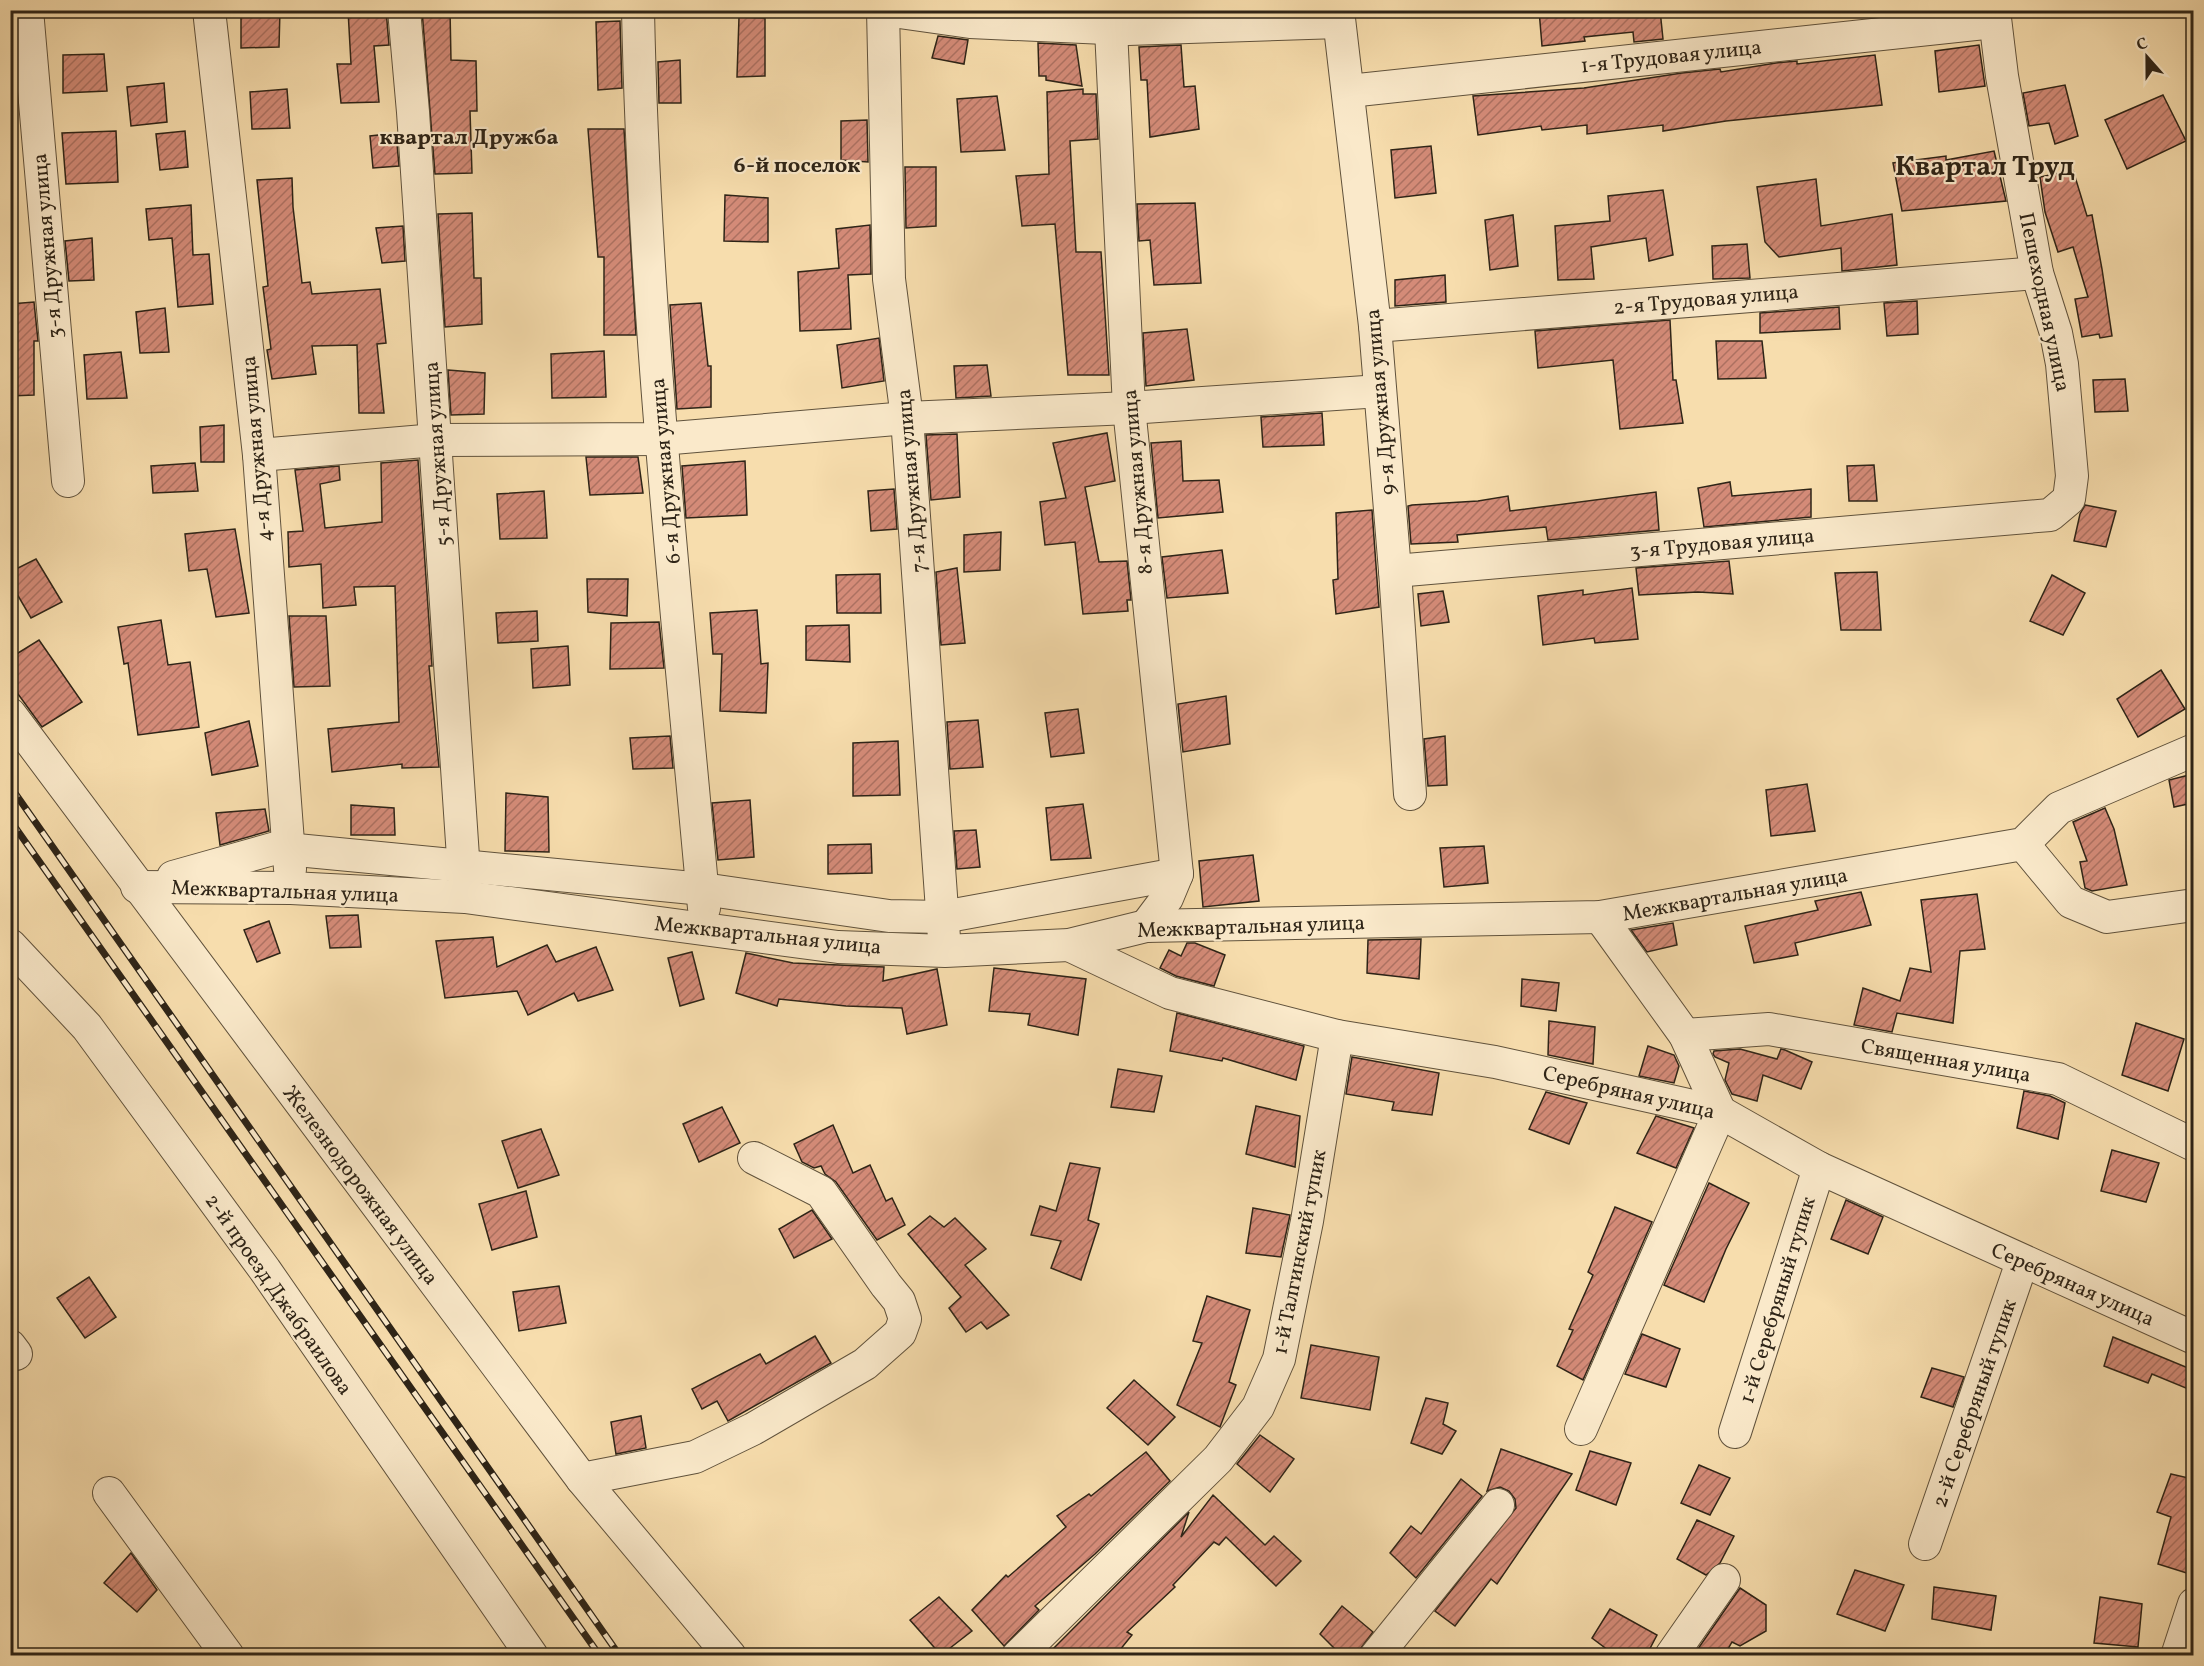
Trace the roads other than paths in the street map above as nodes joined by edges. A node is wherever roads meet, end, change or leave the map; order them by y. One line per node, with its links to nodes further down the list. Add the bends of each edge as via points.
1 (27, 10): 18 (street, 3-я Дружная улица)
2 (209, 10): 17 (street, 4-я Дружная улица)
3 (404, 10): 16 (street, 5-я Дружная улица)
4 (638, 10): 15 (street, 6-я Дружная улица, via 640,122)
5 (884, 10): 8 (street, via 970,22); 14 (street, 7-я Дружная улица, via 889,279)
6 (1338, 16): 8 (street); 9 (street, 9-я Дружная улица)
7 (1994, 16): 9 (street, 1-я Трудовая улица); 10 (street, Пешеходная улица)
8 (1111, 29): 13 (street, 8-я Дружная улица)
9 (1348, 91): 11 (street, 9-я Дружная улица)
10 (2037, 273): 11 (street, 2-я Трудовая улица); 19 (street, Пешеходная улица, via 2062,364 2072,476 2069,499)
11 (1375, 326): 12 (street, 9-я Дружная улица)
12 (1380, 391): 13 (street); 20 (street, 9-я Дружная улица)
13 (1129, 408): 14 (street); 27 (street, 8-я Дружная улица)
14 (908, 418): 15 (street); 34 (street, 7-я Дружная улица)
15 (661, 438): 16 (street); 30 (street, 6-я Дружная улица)
16 (436, 440): 17 (street); 26 (street, 5-я Дружная улица)
17 (259, 455): 25 (street, 4-я Дружная улица)
18 (68, 481)
19 (2049, 515): 20 (street, 3-я Трудовая улица)
20 (1395, 571): 23 (street, 9-я Дружная улица)
21 (10, 714): 28 (street, Железнодорожная улица)
22 (2193, 750): 24 (street, via 2059,808)
23 (1410, 794)
24 (2024, 844): 32 (street, via 2071,902 2107,917); 35 (street, Межквартальная улица)
25 (288, 850): 26 (street); 28 (street, via 276,848); 29 (street, 4-я Дружная улица)
26 (464, 866): 30 (street); 31 (street, 5-я Дружная улица)
27 (1177, 874): 34 (street); 36 (street, via 1167,898)
28 (137, 887): 29 (street, Межквартальная улица); 52 (street, Железнодорожная улица)
29 (291, 888): 31 (street, Межквартальная улица)
30 (703, 889): 33 (street); 37 (street, 6-я Дружная улица)
31 (465, 897): 37 (street, Межквартальная улица)
32 (2193, 905)
33 (843, 910): 34 (street); 40 (street)
34 (943, 917): 41 (street, 7-я Дружная улица)
35 (1600, 917): 36 (street, Межквартальная улица); 42 (street)
36 (1146, 926): 39 (street, Межквартальная улица)
37 (706, 930): 40 (street, Межквартальная улица)
38 (10, 945): 60 (street, 2-й проезд Джабраилова, via 101,1045 265,1270)
39 (1069, 945): 41 (street, Межквартальная улица); 43 (street, Серебряная улица, via 1170,993)
40 (838, 947): 41 (street, Межквартальная улица)
41 (945, 951)
42 (1685, 1035): 44 (street); 45 (street, Священная улица, via 1768,1029 2058,1079)
43 (1337, 1036): 44 (street, Серебряная улица, via 1494,1062); 61 (street, 1-й Талгинский тупик, via 1307,1221 1279,1359 1258,1407 1218,1459)
44 (1720, 1112): 47 (street, Серебряная улица); 50 (street)
45 (2193, 1145)
46 (754, 1158): 52 (street, via 821,1192 899,1300 905,1319 900,1333 865,1364 753,1429 695,1457)
47 (1819, 1167): 48 (street, Серебряная улица); 51 (street, 1-й Серебряный тупик)
48 (2022, 1262): 49 (street, Серебряная улица); 55 (street, 2-й Серебряный тупик)
49 (2193, 1338)
50 (1581, 1429)
51 (1735, 1432)
52 (582, 1479): 58 (street, Железнодорожная улица)
53 (109, 1493): 59 (street)
54 (1498, 1505): 62 (street)
55 (1925, 1544)
56 (1724, 1580): 63 (street)
57 (2193, 1604): 64 (street)
58 (723, 1653)
59 (228, 1656)
60 (532, 1656)
61 (1018, 1656)
62 (1376, 1656)
63 (1671, 1656)
64 (2177, 1656)

